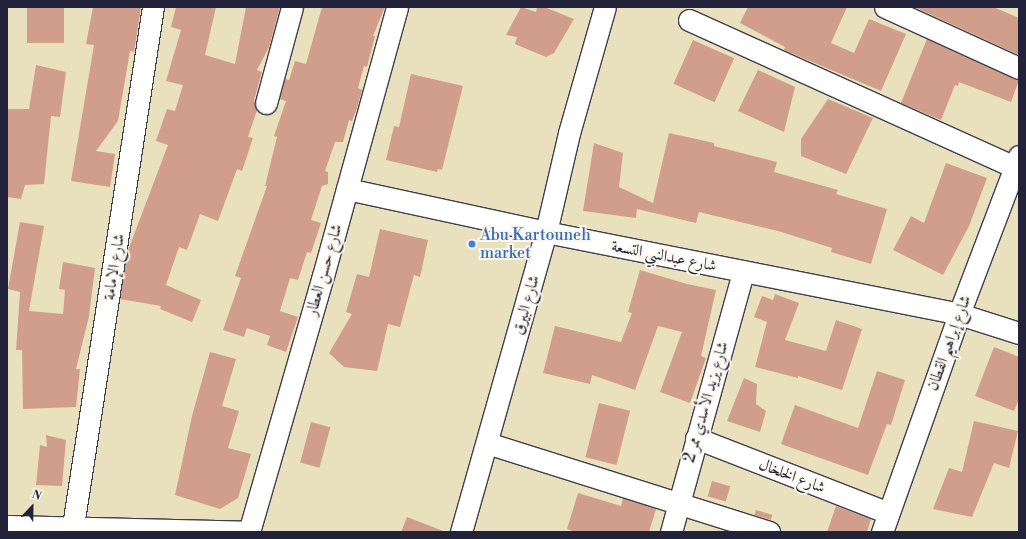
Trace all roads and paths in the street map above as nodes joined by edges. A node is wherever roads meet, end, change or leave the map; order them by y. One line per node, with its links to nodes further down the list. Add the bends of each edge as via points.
1 (152, 7): 20 (street, شارع الإمامة, via 137,121)
2 (292, 7): 8 (street)
3 (396, 7): 10 (street, شارع حسن العطار)
4 (605, 7): 11 (street, شارع البيرق, via 569,133)
5 (885, 7): 7 (street)
6 (689, 20): 9 (street)
7 (1019, 68)
8 (266, 103)
9 (1017, 162): 13 (street, شارع إبراهيم القطان)
10 (347, 189): 11 (street, شارع عبدالنبي التسعة); 21 (street, شارع حسن العطار)
11 (546, 232): 12 (street, شارع عبدالنبي التسعة); 16 (street, شارع البيرق)
12 (743, 272): 13 (street, شارع عبدالنبي التسعة); 15 (street, شارع يزيد الأسدي ممر 2)
13 (959, 314): 14 (street, شارع عبدالنبي التسعة); 18 (street, شارع إبراهيم القطان)
14 (1019, 333)
15 (696, 438): 17 (street, شارع يزيد الأسدي ممر 2); 18 (street, شارع الخلخال)
16 (487, 443): 17 (street); 22 (street, شارع البيرق)
17 (678, 503): 23 (street, شارع يزيد الأسدي ممر 2); 24 (street)
18 (885, 523)
19 (7, 526): 20 (street)
20 (73, 526): 21 (street)
21 (248, 532)
22 (461, 532)
23 (670, 532)
24 (769, 532)

